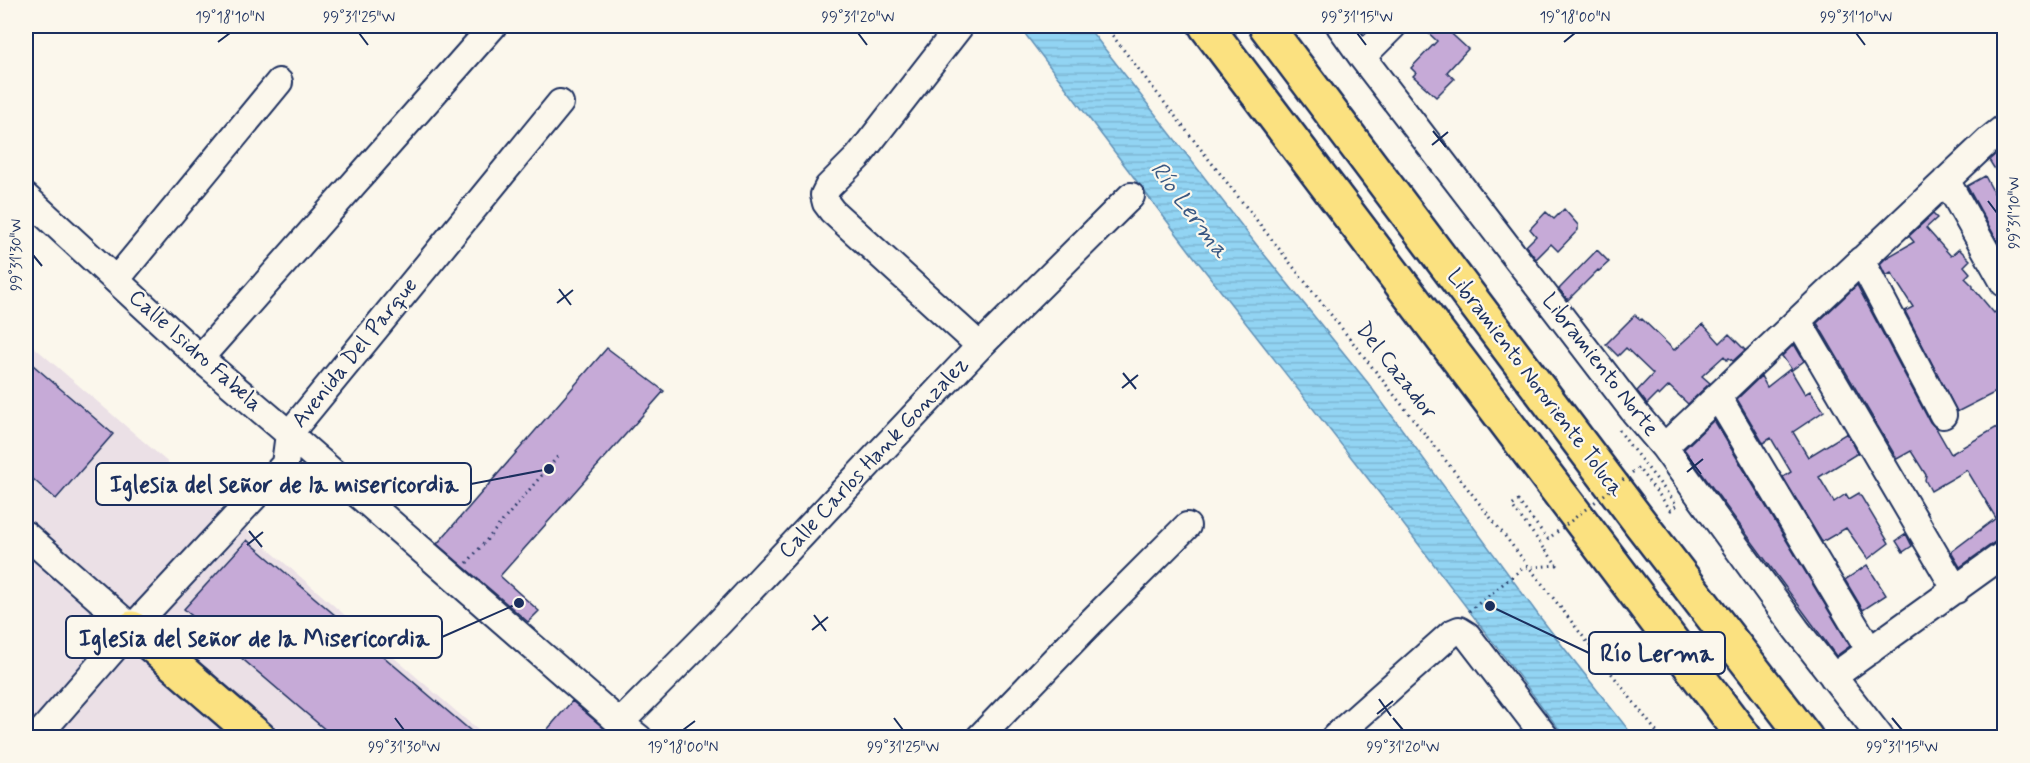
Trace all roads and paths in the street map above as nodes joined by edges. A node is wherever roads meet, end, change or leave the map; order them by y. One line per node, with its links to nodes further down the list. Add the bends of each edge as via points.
1 (493, 26): 20 (street)
2 (960, 26): 19 (street, via 824,195 832,211)
3 (1105, 26): 30 (path, Del Cazador)
4 (1206, 26): 44 (highway, Libramiento Nororiente Toluca)
5 (1266, 26): 45 (highway, Libramiento Nororiente Toluca)
6 (1340, 26): 8 (street, Libramiento Norte)
7 (1393, 26): 8 (street)
8 (1362, 57): 25 (street, Libramiento Norte)
9 (279, 82): 16 (street)
10 (560, 103): 23 (street, Avenida Del Parque)
11 (2004, 128): 12 (street)
12 (1946, 180): 15 (street); 17 (street)
13 (1131, 196): 19 (street, Calle Carlos Hank Gonzalez)
14 (26, 198): 16 (street, Calle Isidro Fabela)
15 (1862, 260): 18 (street); 22 (street)
16 (116, 280): 20 (street, Calle Isidro Fabela)
17 (2004, 283)
18 (1798, 321): 21 (street); 32 (street)
19 (980, 346): 37 (street, Calle Carlos Hank Gonzalez, via 727,615)
20 (200, 358): 23 (street, Calle Isidro Fabela)
21 (1718, 396): 25 (street); 35 (street)
22 (1944, 415)
23 (289, 434): 31 (street, Calle Isidro Fabela); 34 (street, Avenida Del Parque, via 285,464)
24 (1631, 447): 30 (path, bridge, via 1677,505 1671,510 1638,468 1548,539 1518,501 1512,506 1557,564)
25 (1664, 447): 36 (street, Libramiento Norte)
26 (559, 455): 31 (path)
27 (1187, 526): 41 (street)
28 (26, 535): 34 (street)
29 (2004, 554): 32 (street)
30 (1530, 567): 33 (path, via 1523,568); 43 (path, Del Cazador)
31 (454, 578): 37 (street, Calle Isidro Fabela)
32 (1956, 590): 35 (street)
33 (1460, 624): 38 (street); 42 (street)
34 (132, 628): 39 (street, Avenida Del Parque); 40 (highway)
35 (1870, 651): 36 (street)
36 (1833, 677): 46 (street, Libramiento Norte)
37 (629, 730)
38 (1340, 735)
39 (36, 738)
40 (259, 738)
41 (979, 738)
42 (1546, 738)
43 (1661, 738)
44 (1745, 738)
45 (1806, 738)
46 (1881, 738)

